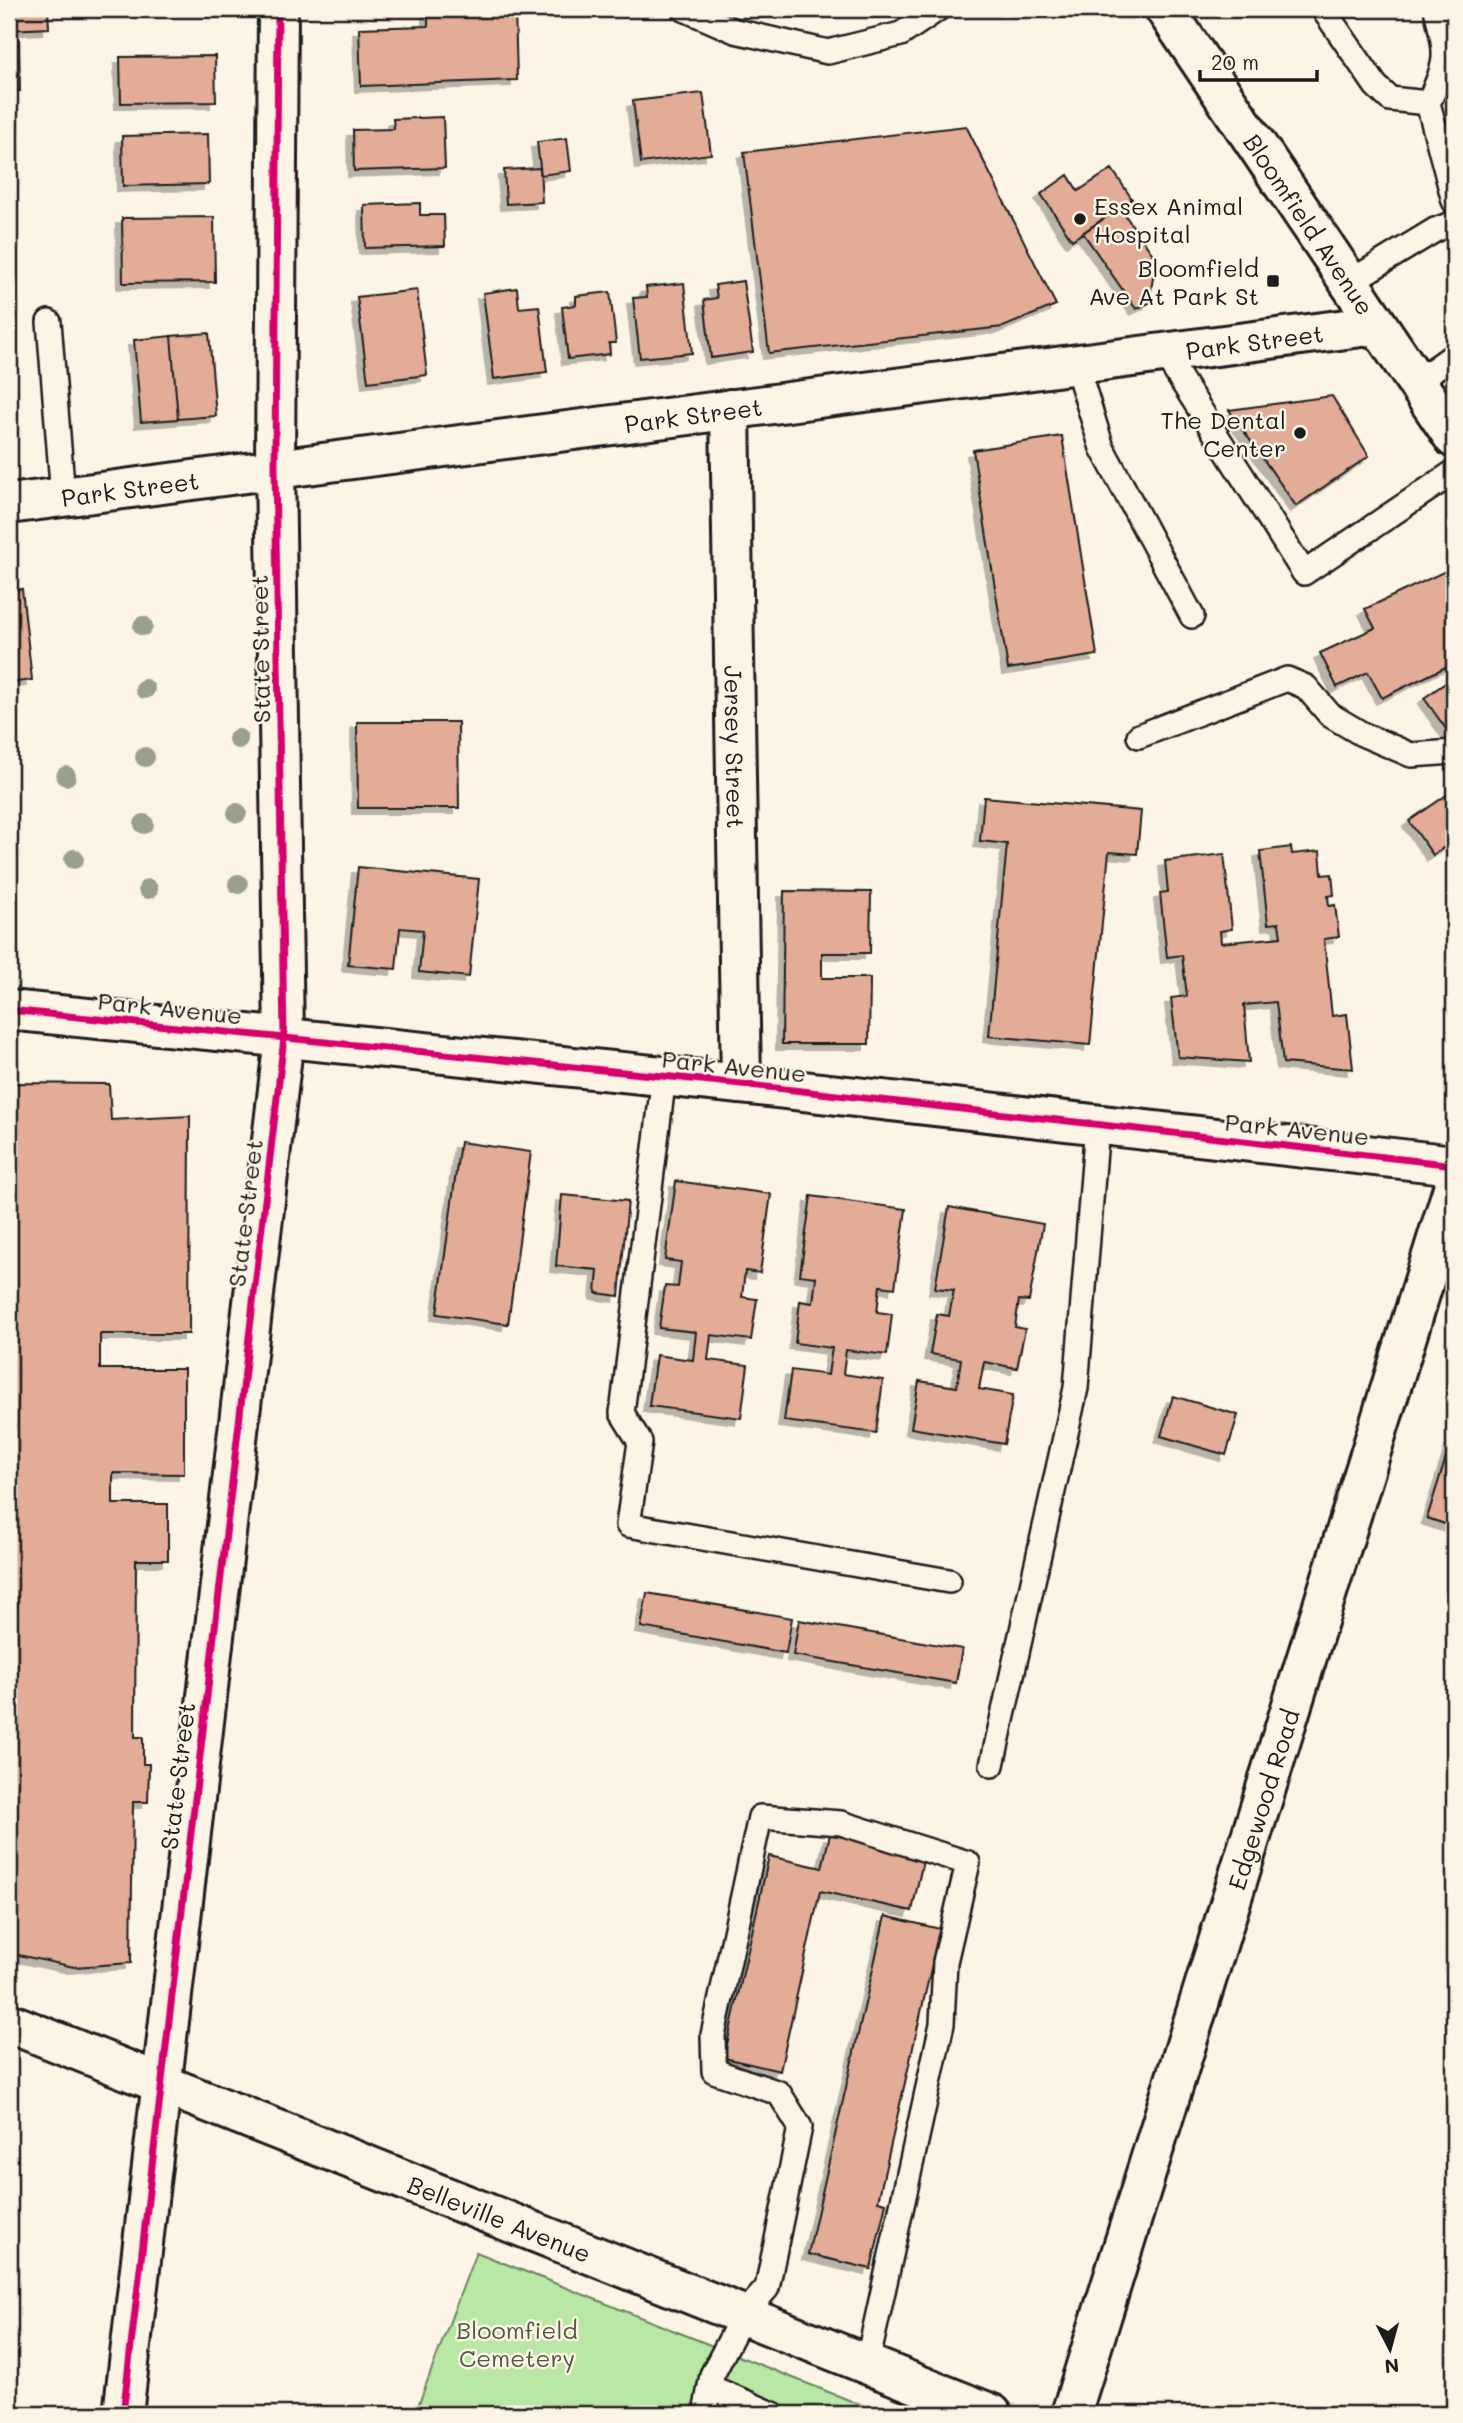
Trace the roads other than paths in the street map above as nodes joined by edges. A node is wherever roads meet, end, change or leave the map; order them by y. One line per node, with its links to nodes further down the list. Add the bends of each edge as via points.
1 (278, 9): 19 (street, State Street)
2 (684, 9): 3 (lane, via 735,31 828,52 901,33)
3 (939, 9)
4 (1165, 9): 10 (street, Bloomfield Avenue)
5 (1323, 9): 7 (lane, via 1390,99)
6 (1436, 9): 7 (lane, via 1445,51 1444,71)
7 (1428, 103): 8 (lane)
8 (1454, 201)
9 (1454, 223): 10 (lane)
10 (1348, 282): 12 (street, Bloomfield Avenue)
11 (48, 322): 21 (lane)
12 (1377, 325): 13 (street, Park Street); 16 (street, Bloomfield Avenue)
13 (1164, 353): 15 (street, Park Street); 20 (lane, via 1304,573)
14 (1454, 355): 16 (lane)
15 (1076, 364): 17 (street, Park Street); 23 (lane, via 1102,448)
16 (1416, 382): 18 (street, Bloomfield Avenue)
17 (730, 409): 19 (street, Park Street); 29 (street, Jersey Street)
18 (1454, 438)
19 (275, 467): 21 (street, Park Street); 27 (street, State Street)
20 (1454, 472)
21 (63, 496): 22 (street, Park Street)
22 (9, 504)
23 (1192, 617)
24 (1139, 736): 25 (lane, via 1287,679 1306,687 1330,715 1362,734 1411,755)
25 (1454, 752)
26 (9, 1010): 27 (street, Park Avenue)
27 (284, 1038): 28 (street, Park Avenue); 36 (street, State Street)
28 (664, 1076): 29 (street, Park Avenue); 33 (lane, via 622,1413 640,1442 628,1525)
29 (741, 1084): 30 (street, Park Avenue)
30 (1097, 1125): 31 (street, Park Avenue); 34 (lane, via 1076,1388)
31 (1454, 1165)
32 (1454, 1185): 44 (street, Edgewood Road)
33 (949, 1581)
34 (992, 1765)
35 (9, 2023): 36 (street, Belleville Avenue)
36 (160, 2083): 37 (street, Belleville Avenue); 40 (street, State Street)
37 (743, 2315): 38 (street, Belleville Avenue); 38 (lane, via 767,2288 800,2127 779,2093 714,2071 713,2035 760,1817 841,1823 968,1863 945,1962 942,2024); 39 (lane)
38 (867, 2364): 43 (street, Belleville Avenue)
39 (710, 2387): 41 (lane); 42 (lane)
40 (123, 2414)
41 (705, 2414)
42 (773, 2414)
43 (992, 2414)
44 (1071, 2414)

